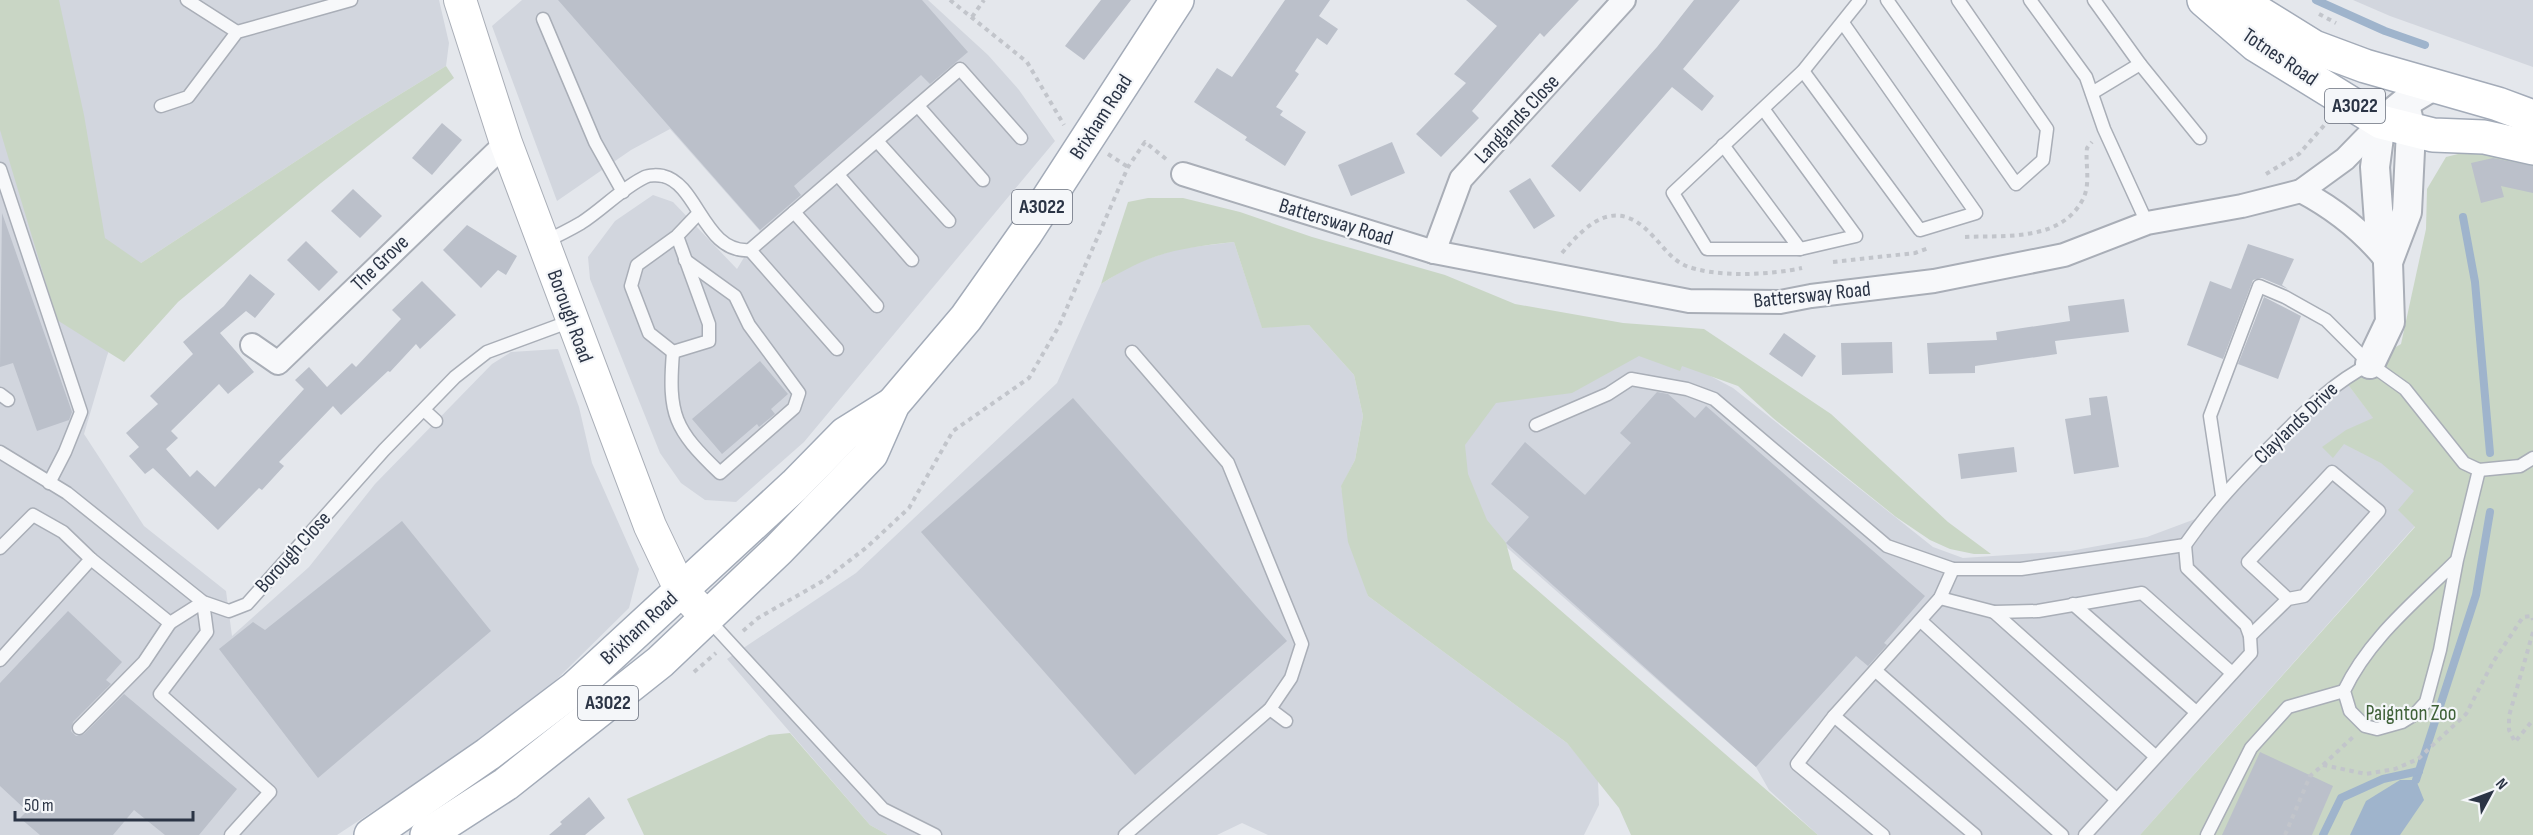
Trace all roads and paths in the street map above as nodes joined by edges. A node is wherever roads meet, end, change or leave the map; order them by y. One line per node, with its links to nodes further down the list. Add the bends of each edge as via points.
1 (187, 0): 21 (lane)
2 (351, 0): 15 (lane)
3 (460, 0): 37 (main road, Borough Road)
4 (950, 0): 17 (path)
5 (984, 0): 17 (path)
6 (1177, 0): 36 (main road, Brixham Road / A3022)
7 (1624, 0): 56 (street, Langlands Close, via 1461,179)
8 (1860, 0): 19 (lane)
9 (1887, 0): 10 (lane, via 2016,184 2043,160 2048,129)
10 (1958, 0)
11 (2030, 0): 26 (lane, via 2086,77)
12 (2094, 0): 22 (lane)
13 (2204, 0): 27 (main road, Totnes Road / A3022, via 2256,45)
14 (2238, 0): 23 (main road, Totnes Road / A3022, via 2314,47)
15 (333, 3): 21 (lane)
16 (2312, 10): 20 (path)
17 (972, 17): 36 (path, via 1027,62 1063,124)
18 (543, 19): 47 (lane, via 595,142)
19 (1843, 23): 24 (lane); 24 (lane, via 1976,213 1920,230)
20 (2344, 26)
21 (237, 32): 28 (lane, via 188,97)
22 (2140, 64): 26 (lane); 34 (lane)
23 (2373, 69): 25 (main road, Totnes Road / A3022); 32 (street, via 2396,90)
24 (1803, 71): 30 (lane)
25 (2433, 86): 31 (main road, Totnes Road / A3022); 32 (street)
26 (2092, 93): 51 (lane)
27 (2344, 99): 32 (main road, Totnes Road / A3022); 44 (path, via 2299,154)
28 (161, 106)
29 (918, 106): 33 (lane, via 960,69); 35 (lane); 45 (lane)
30 (1764, 110): 38 (lane); 54 (lane, via 1856,236)
31 (2533, 117)
32 (2398, 119): 39 (main road, Totnes Road / A3022, via 2433,135 2484,137); 46 (street, Battersway Road); 59 (street, via 2407,212)
33 (1020, 138)
34 (2200, 138)
35 (878, 141): 43 (lane); 50 (lane)
36 (1086, 141): 67 (main road, Brixham Road / A3022, via 966,318)
37 (506, 143): 53 (main road, Borough Road); 62 (street, The Grove, via 278,363)
38 (1723, 146): 54 (lane); 54 (lane, via 1673,193 1707,249)
39 (2533, 148)
40 (1128, 166): 42 (path, via 1145,142)
41 (0, 169): 74 (lane, via 81,411)
42 (1183, 174): 56 (street, Battersway Road)
43 (838, 175): 48 (lane); 58 (lane)
44 (2264, 176)
45 (983, 180)
46 (2301, 191): 51 (street, Battersway Road); 59 (street, via 2356,227)
47 (623, 192): 49 (lane, via 647,176 665,176 685,190); 53 (lane, via 581,223)
48 (794, 212): 55 (lane); 60 (lane)
49 (698, 214): 52 (lane); 55 (lane, via 730,247)
50 (949, 221)
51 (2147, 223): 56 (street, Battersway Road, via 2064,255 1934,281 1780,302 1689,301)
52 (677, 236): 57 (lane); 64 (lane, via 637,265 631,286 649,333)
53 (544, 242): 61 (main road, Borough Road)
54 (1800, 249)
55 (750, 250): 63 (lane)
56 (1434, 252)
57 (685, 260): 64 (lane, via 710,324 709,341); 64 (lane, via 735,296 749,325 799,393 794,408 720,473 690,444 672,408)
58 (912, 260)
59 (2388, 262): 66 (street, via 2390,322)
60 (877, 306)
61 (571, 321): 68 (lane, Borough Close, via 487,352 455,377); 81 (main road, Borough Road, via 650,526)
62 (252, 345)
63 (837, 349)
64 (673, 352)
65 (1132, 352): 96 (lane, via 1228,463 1302,644 1291,678)
66 (2370, 364): 73 (lane, via 2405,388 2464,463); 75 (lane, Claylands Drive, via 2343,378 2320,397); 75 (lane, via 2326,320 2259,286 2210,416)
67 (893, 404): 81 (main road, Brixham Road / A3022, via 845,434); 87 (main road, Brixham Road / A3022, via 871,454)
68 (424, 410): 69 (lane); 84 (lane, Borough Close, via 247,604 229,611)
69 (436, 421)
70 (1536, 425): 80 (lane, via 1608,394 1630,379 1687,389 1714,399 1887,546)
71 (0, 452): 74 (lane, Borough Close)
72 (2533, 458): 73 (lane, via 2520,466)
73 (2479, 470): 79 (lane)
74 (49, 483): 84 (lane, Borough Close, via 67,493)
75 (2222, 495): 76 (lane, Claylands Drive)
76 (2186, 545): 80 (lane, via 2041,567); 91 (lane, via 2187,568 2246,625)
77 (0, 548): 78 (lane, via 33,514 63,532)
78 (91, 559): 89 (lane); 92 (lane)
79 (2457, 560): 95 (lane, via 2373,643); 101 (lane, via 2427,702 2402,722 2377,729)
80 (1953, 569): 82 (lane)
81 (680, 589): 87 (main road, Borough Road); 108 (main road, Brixham Road / A3022, via 575,688)
82 (1940, 598): 86 (lane); 88 (lane)
83 (2288, 599): 83 (lane, via 2248,562 2332,472 2379,512 2304,596); 91 (lane)
84 (203, 602): 89 (lane); 107 (lane, via 207,632 160,694 270,792)
85 (2073, 604): 86 (lane, via 2038,611); 94 (lane, via 2142,593); 97 (lane)
86 (1994, 612): 103 (lane)
87 (708, 618): 109 (main road, Brixham Road / A3022, via 660,662 506,784); 110 (lane, via 884,808)
88 (1921, 621): 93 (lane); 106 (lane)
89 (170, 623): 102 (lane, via 144,662)
90 (2533, 632): 99 (path, via 2508,716 2515,742)
91 (2250, 636): 94 (lane, via 2251,653)
92 (0, 660)
93 (1876, 671): 98 (lane); 114 (lane)
94 (2232, 673): 97 (lane)
95 (2344, 691): 101 (lane, via 2350,711); 116 (lane, via 2288,707 2251,748)
96 (1270, 709): 100 (lane); 111 (lane)
97 (2196, 712): 103 (lane)
98 (1834, 716): 112 (lane, via 1797,764); 113 (lane)
99 (2533, 720)
100 (1286, 721)
101 (2365, 726): 104 (path)
102 (79, 728)
103 (2155, 756): 106 (lane)
104 (2323, 765)
105 (2310, 776): 117 (path)
106 (2116, 800): 115 (lane)
107 (231, 835)
108 (371, 835)
109 (427, 835)
110 (935, 835)
111 (1125, 835)
112 (1883, 835)
113 (1975, 835)
114 (2062, 835)
115 (2085, 835)
116 (2207, 835)
117 (2284, 835)

